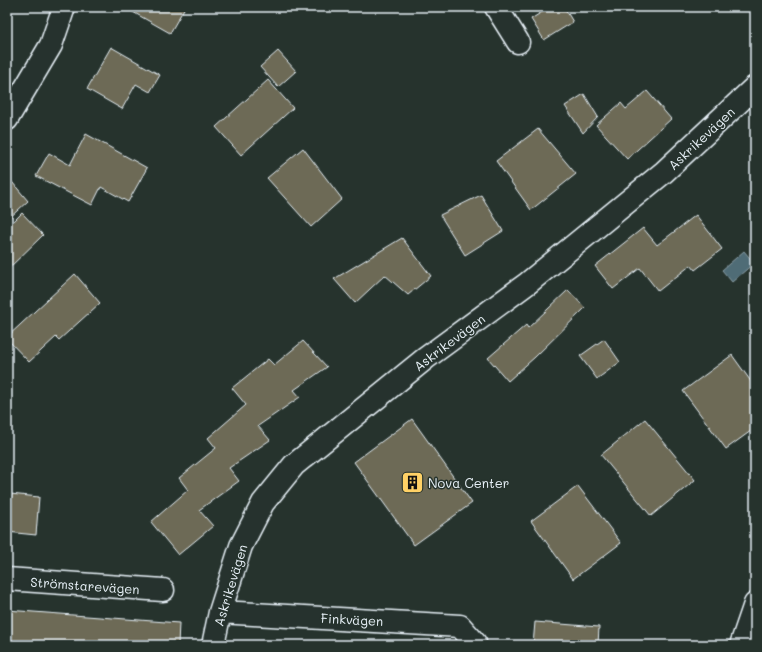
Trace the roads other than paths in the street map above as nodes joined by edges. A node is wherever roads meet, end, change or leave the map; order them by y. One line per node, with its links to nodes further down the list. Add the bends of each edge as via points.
1 (64, 7): 5 (street, via 51,45)
2 (496, 7): 3 (street)
3 (518, 42)
4 (755, 87): 9 (street, Askrikevägen, via 652,182 528,283 426,358 294,465 263,502 241,546)
5 (7, 119)
6 (7, 579): 7 (street, Strömstarevägen)
7 (163, 590)
8 (755, 604): 12 (street)
9 (220, 612): 10 (street, Askrikevägen); 11 (street, Finkvägen, via 460,626)
10 (213, 645)
11 (474, 645)
12 (742, 645)

